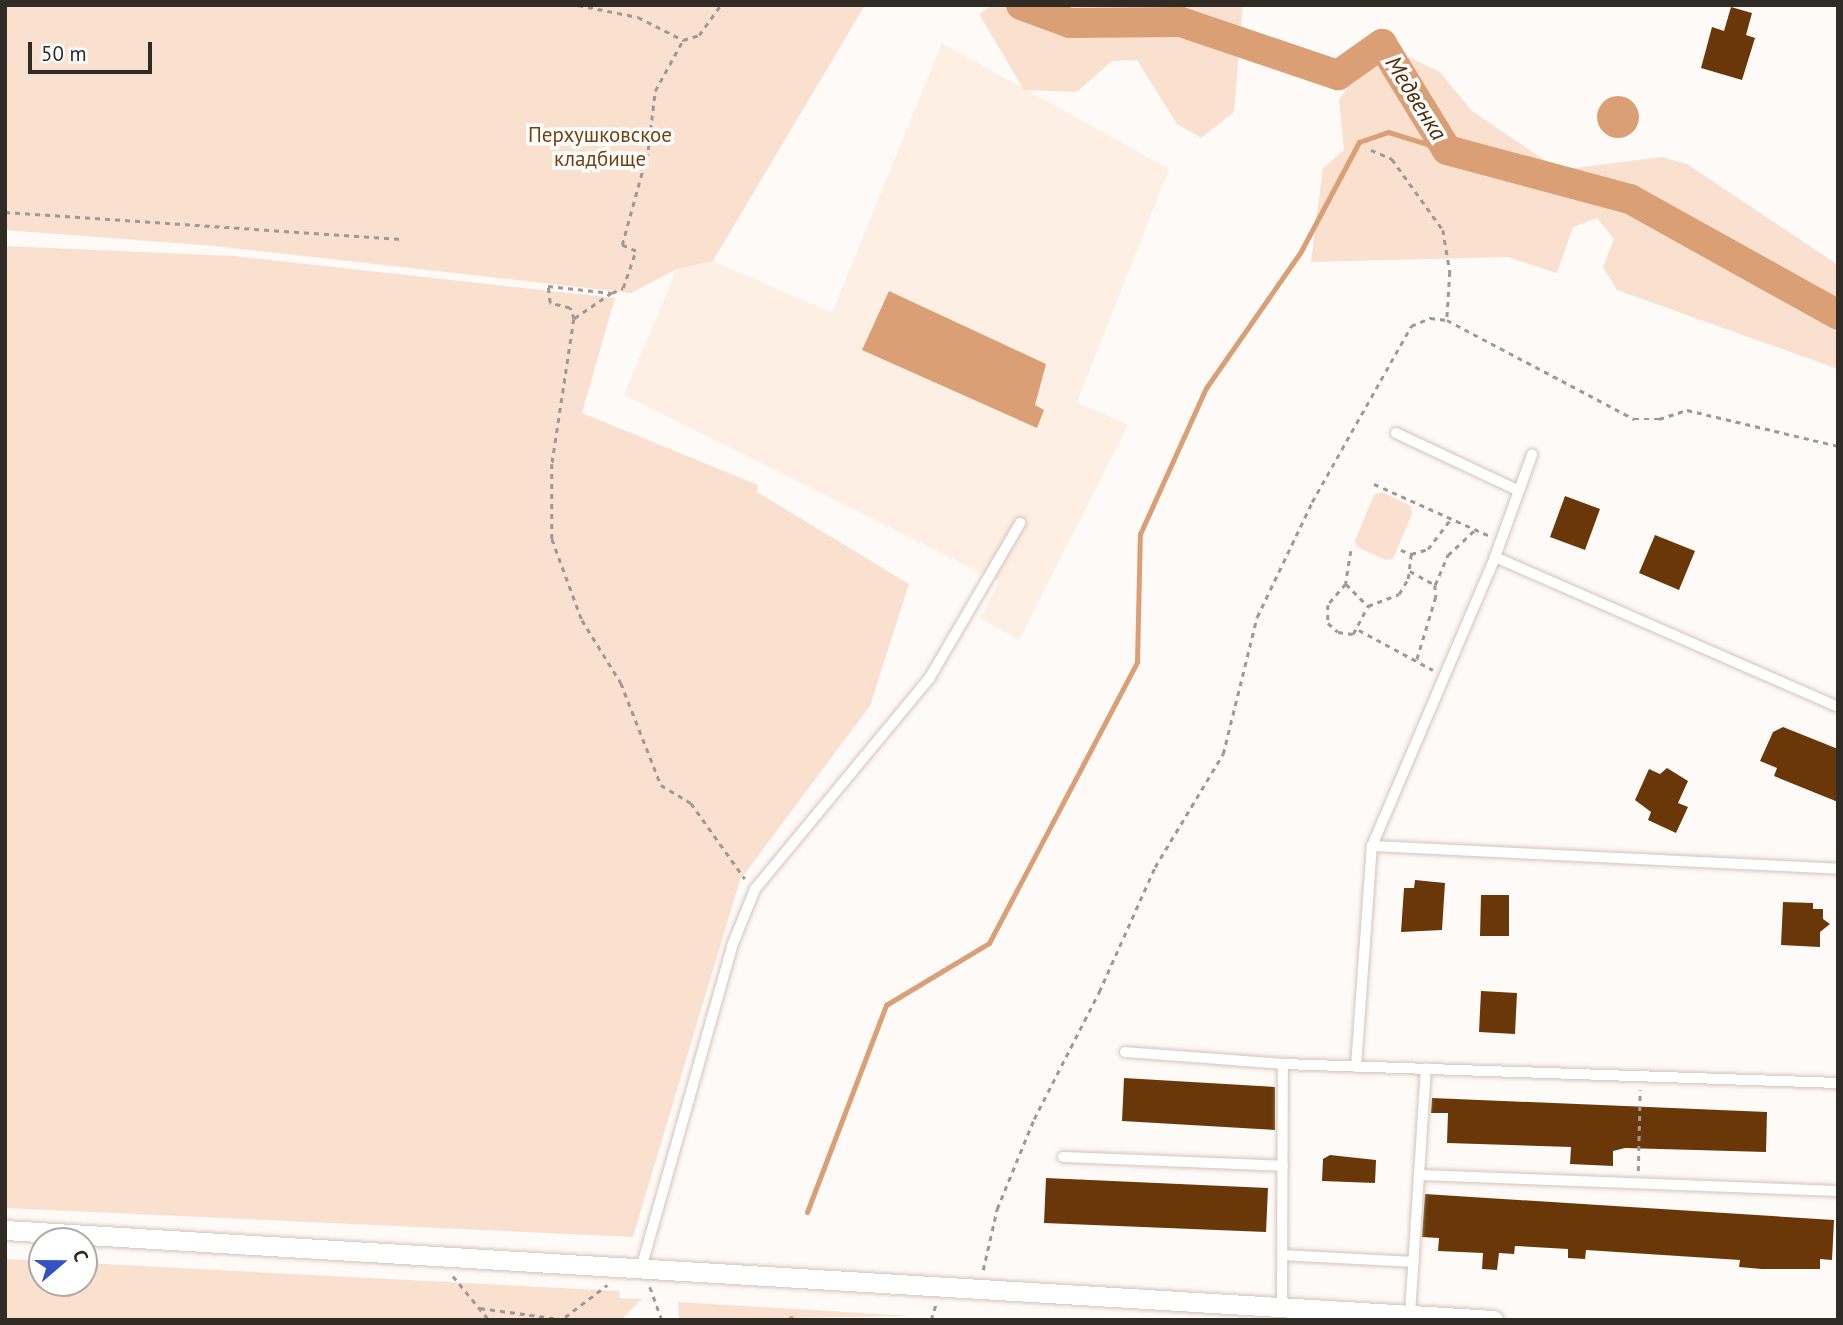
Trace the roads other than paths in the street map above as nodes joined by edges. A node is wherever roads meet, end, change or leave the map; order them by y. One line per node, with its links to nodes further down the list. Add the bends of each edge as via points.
1 (1396, 433): 3 (lane)
2 (1532, 455): 3 (lane)
3 (1517, 490): 5 (lane)
4 (1020, 523): 21 (lane, via 929,679 755,889 732,946)
5 (1495, 557): 6 (lane); 7 (lane)
6 (1838, 707)
7 (1372, 846): 8 (lane); 11 (lane)
8 (1838, 869)
9 (1125, 1052): 10 (lane)
10 (1283, 1064): 11 (lane); 15 (lane)
11 (1356, 1067): 12 (lane)
12 (1426, 1069): 13 (lane); 16 (lane)
13 (1838, 1083)
14 (1063, 1157): 15 (lane)
15 (1283, 1166): 19 (lane)
16 (1419, 1175): 17 (lane); 20 (lane)
17 (1838, 1191)
18 (5, 1230): 21 (street)
19 (1282, 1255): 20 (lane); 22 (lane)
20 (1414, 1262): 23 (lane)
21 (637, 1265): 22 (street, via 980,1287)
22 (1281, 1313): 23 (street)
23 (1410, 1314): 24 (street)
24 (1493, 1320)

